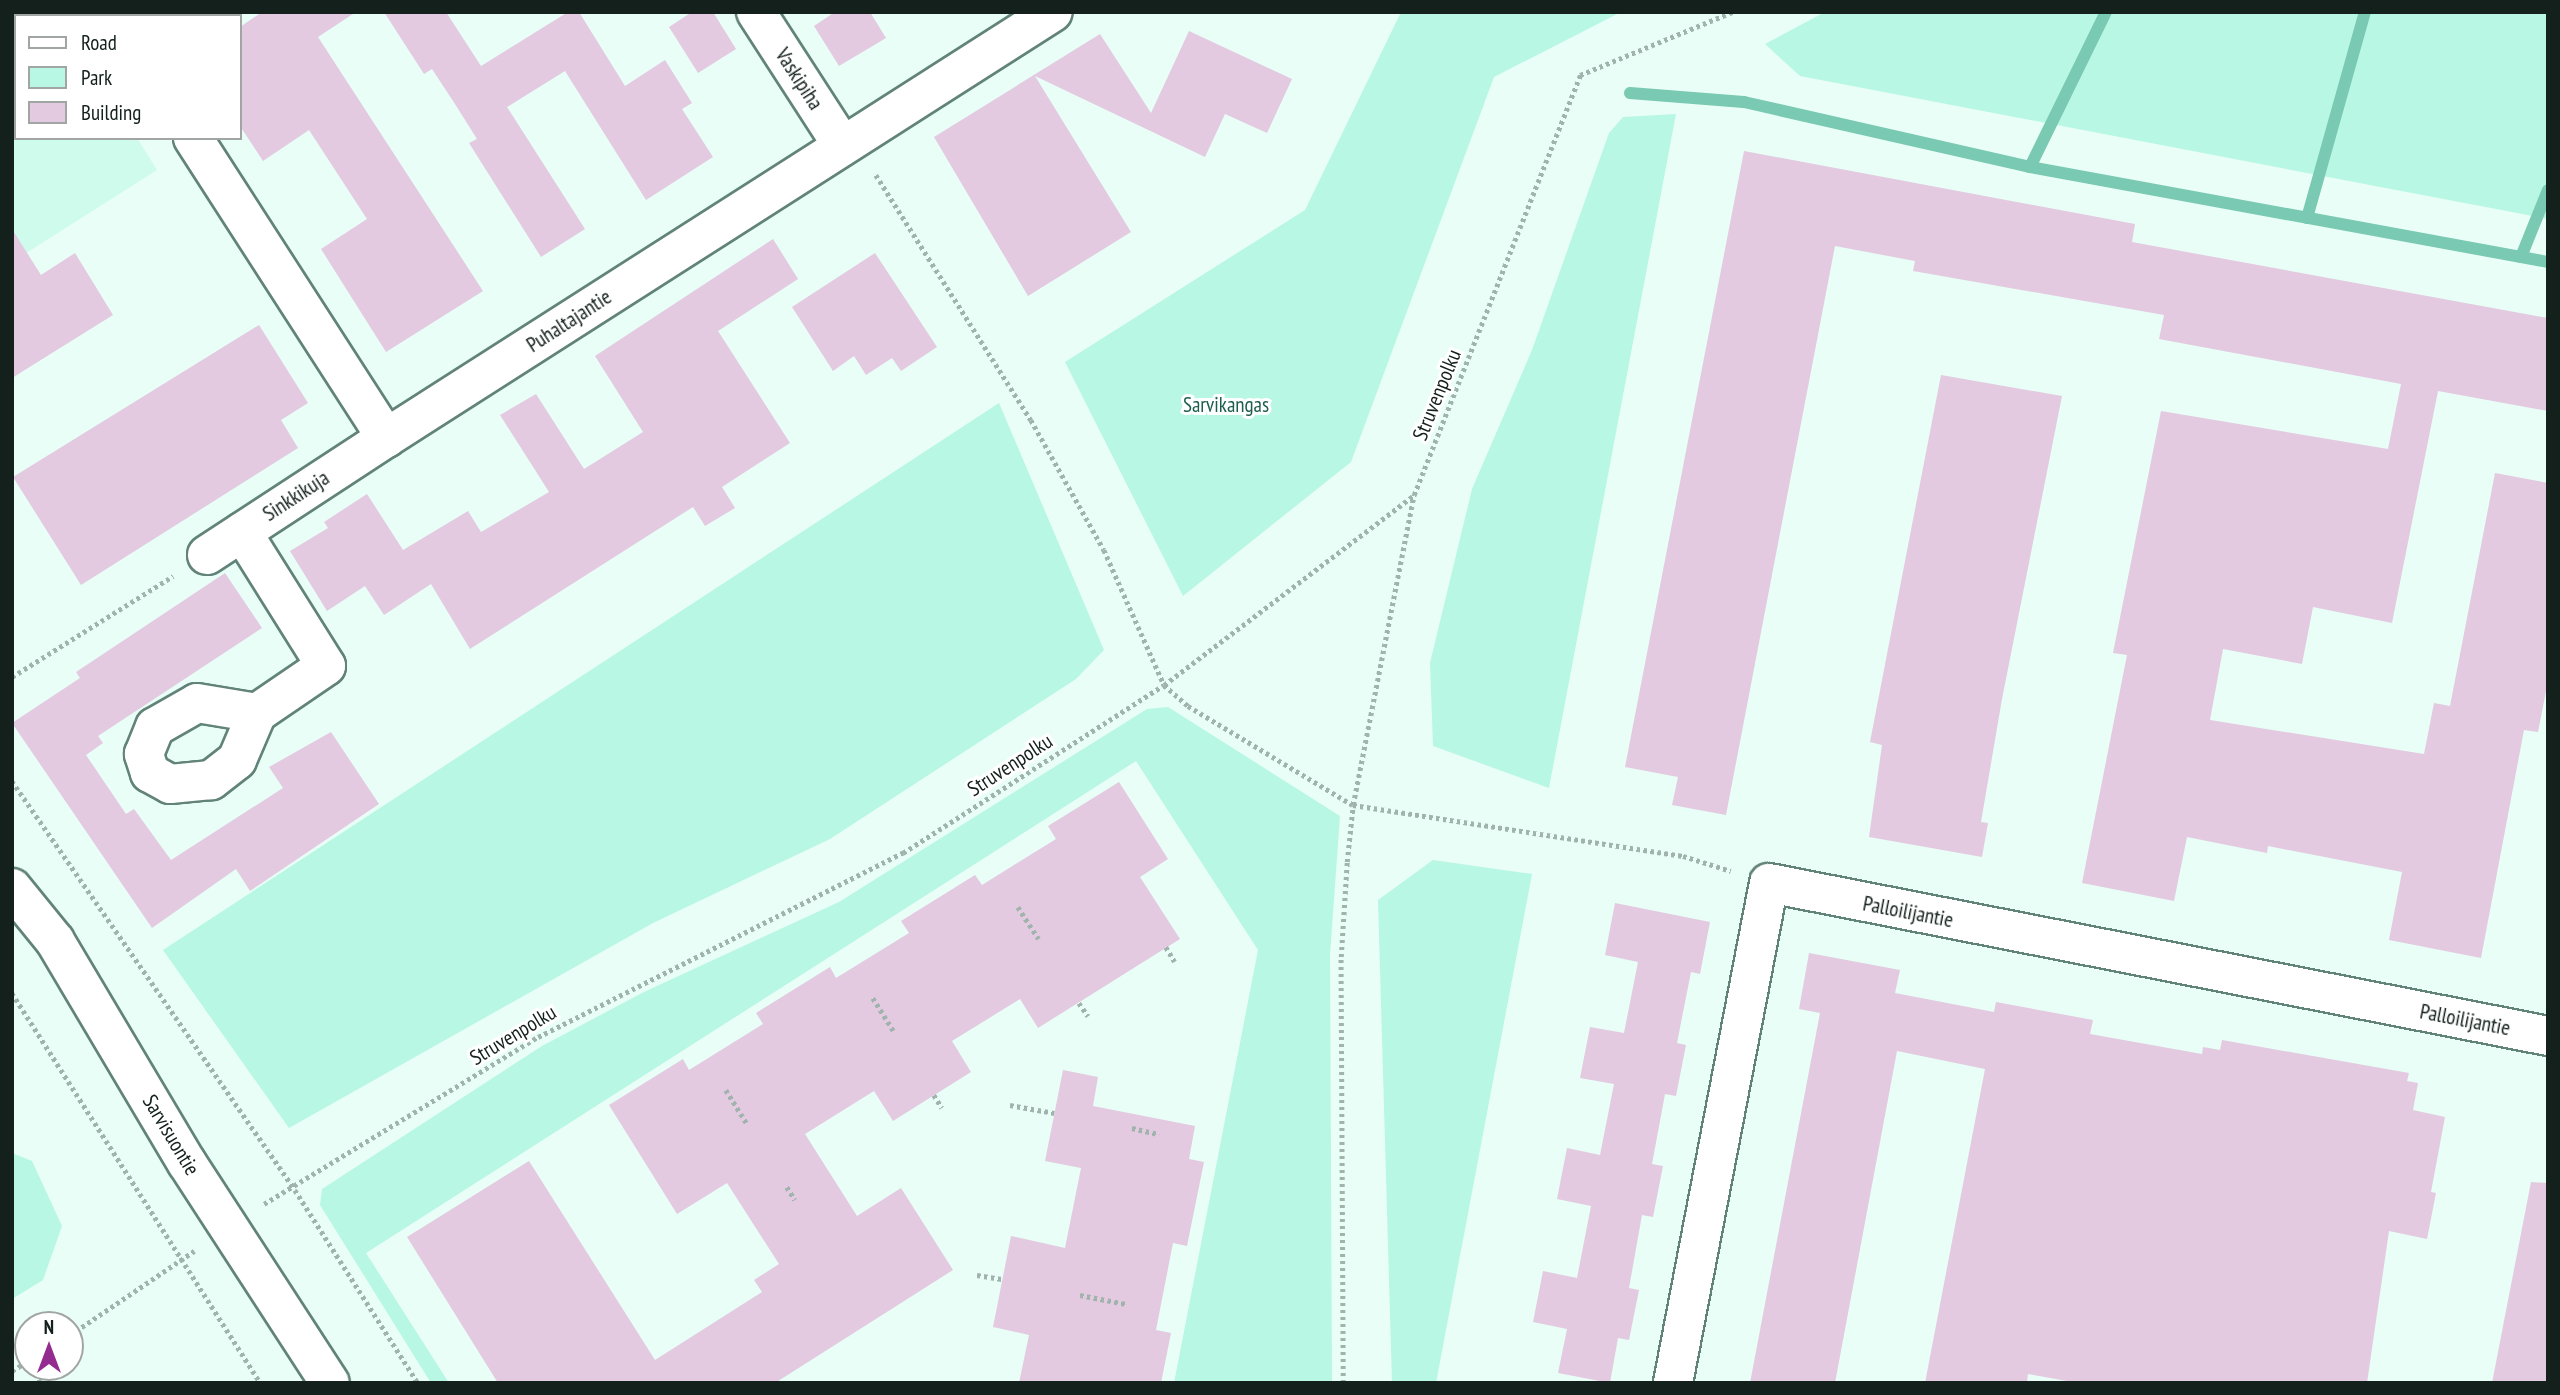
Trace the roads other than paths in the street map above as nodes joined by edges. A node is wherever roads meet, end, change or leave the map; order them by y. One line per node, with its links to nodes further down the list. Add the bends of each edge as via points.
1 (756, 12): 4 (street, Vaskipiha)
2 (1053, 12): 4 (street, Puhaltajantie)
3 (194, 140): 5 (street)
4 (842, 145): 5 (street, Puhaltajantie)
5 (386, 438): 6 (street, Sinkkikuja)
6 (242, 532): 7 (street, Sinkkikuja); 8 (street, via 326,666)
7 (207, 555)
8 (257, 713)
9 (12, 888): 11 (street, Sarvisuontie, via 55,942 225,1223)
10 (2548, 1036): 12 (street, Palloilijantie, via 1769,883)
11 (330, 1383)
12 (1673, 1383)

